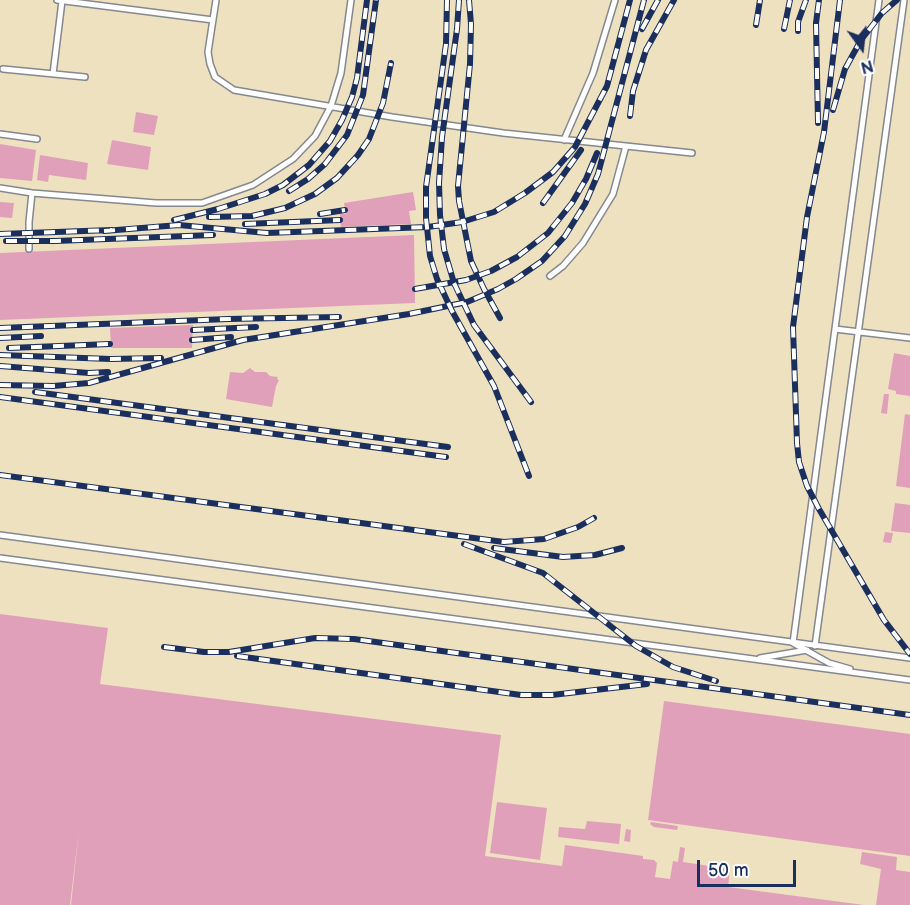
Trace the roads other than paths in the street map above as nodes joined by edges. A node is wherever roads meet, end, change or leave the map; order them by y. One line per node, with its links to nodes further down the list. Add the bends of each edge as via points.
1 (57, 0): 7 (lane)
2 (216, 0): 8 (lane)
3 (351, 0): 12 (lane, via 341,73)
4 (615, 0): 15 (lane, via 593,73)
5 (879, 0): 22 (lane)
6 (904, 0): 23 (lane)
7 (62, 1): 8 (lane); 10 (lane)
8 (213, 20): 12 (lane, via 208,52 215,77 223,83 234,90)
9 (3, 69): 10 (lane)
10 (53, 74): 11 (lane)
11 (85, 77)
12 (331, 106): 15 (lane); 19 (lane, via 315,136 280,169 253,185 202,203)
13 (0, 134): 14 (lane)
14 (37, 139)
15 (564, 140): 16 (lane)
16 (626, 146): 17 (lane); 21 (lane, via 613,194 583,243)
17 (692, 153)
18 (0, 188): 19 (lane)
19 (32, 194): 20 (lane)
20 (29, 249)
21 (550, 276)
22 (835, 328): 23 (lane); 27 (lane)
23 (859, 332): 24 (lane); 28 (lane)
24 (910, 338)
25 (0, 535): 27 (lane)
26 (0, 558): 30 (lane)
27 (793, 643): 28 (lane); 29 (lane)
28 (816, 645): 29 (lane); 31 (lane)
29 (806, 651): 30 (lane); 32 (lane, via 829,663)
30 (746, 658): 32 (lane)
31 (910, 658)
32 (869, 675): 33 (lane)
33 (910, 680)

